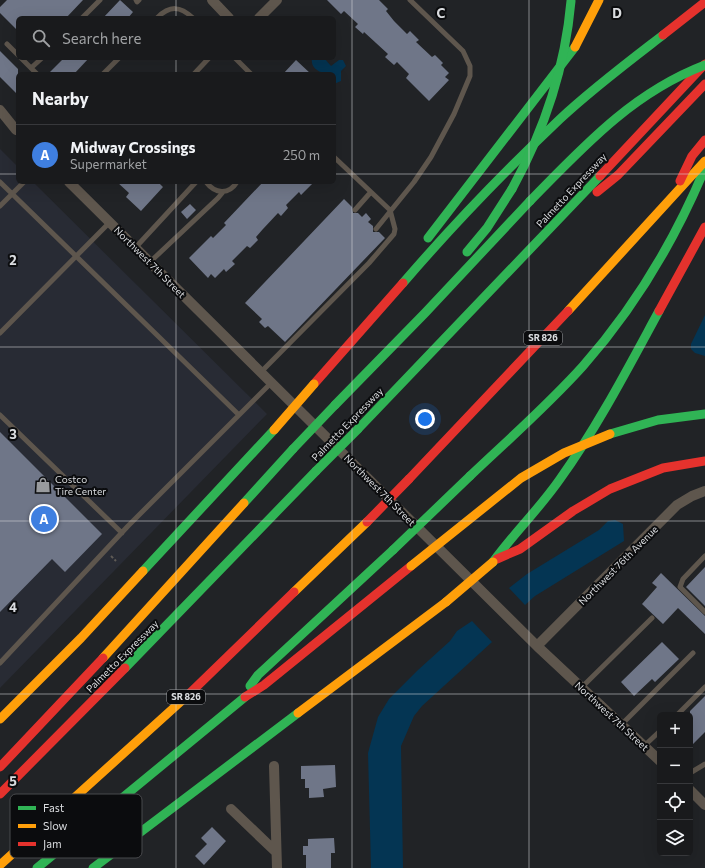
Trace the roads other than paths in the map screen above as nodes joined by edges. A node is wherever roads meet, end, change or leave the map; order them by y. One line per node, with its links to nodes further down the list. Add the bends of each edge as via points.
1 (100, 0): 10 (lane)
2 (136, 0): 3 (lane)
3 (139, 0)
4 (212, 0): 13 (street)
5 (277, 0): 14 (street)
6 (410, 0): 49 (lane, via 463,51 470,66 470,76 454,114 431,157)
7 (599, 0): 54 (highway, via 571,53)
8 (571, 1): 58 (highway, bridge, via 567,44 551,109 512,190 487,228)
9 (705, 2): 61 (highway, via 606,79 560,119 473,205 390,300)
10 (84, 16)
11 (160, 16): 12 (lane, via 166,10 177,8)
12 (190, 16)
13 (228, 16)
14 (261, 16)
15 (7, 44): 16 (lane)
16 (16, 53)
17 (23, 60): 23 (lane)
18 (40, 60): 23 (lane)
19 (117, 60): 25 (lane)
20 (207, 60): 26 (lane)
21 (237, 60): 27 (lane)
22 (705, 64): 53 (highway, Palmetto Expressway); 65 (highway, bridge, via 671,79 607,125 530,201)
23 (31, 68): 24 (lane)
24 (35, 72)
25 (105, 72)
26 (196, 72)
27 (250, 72)
28 (705, 84): 53 (highway, via 618,175)
29 (0, 110): 31 (street)
30 (0, 118): 32 (street)
31 (16, 129)
32 (16, 129)
33 (705, 140): 46 (highway, via 692,156)
34 (336, 159): 44 (lane)
35 (705, 161): 46 (highway, SR 826)
36 (705, 168): 83 (highway, bridge, via 694,197 660,262 603,342 556,394 258,675)
37 (0, 182): 45 (lane)
38 (22, 184): 45 (lane)
39 (71, 184): 50 (street, Northwest 7th Street)
40 (194, 184): 55 (lane)
41 (208, 184): 43 (lane, via 214,190)
42 (236, 184): 43 (lane)
43 (223, 192): 59 (lane)
44 (370, 193): 48 (lane); 49 (lane)
45 (12, 194): 47 (lane); 57 (lane)
46 (674, 194): 96 (highway, SR 826, bridge, via 521,362 367,522 188,695)
47 (0, 206)
48 (355, 210)
49 (390, 210): 52 (lane); 63 (lane, via 395,229 392,238)
50 (110, 222): 55 (street, Northwest 7th Street); 57 (lane)
51 (705, 227): 75 (highway, via 594,430 559,482 512,536)
52 (376, 229)
53 (543, 238): 95 (highway, Palmetto Expressway, bridge)
54 (424, 244)
55 (136, 247): 59 (street, Northwest 7th Street)
56 (415, 255): 61 (highway)
57 (76, 256): 62 (lane); 68 (lane)
58 (459, 261)
59 (150, 262): 63 (street, Northwest 7th Street)
60 (414, 310): 65 (highway)
61 (365, 324): 85 (highway, bridge, via 274,430 81,638)
62 (0, 333)
63 (261, 372): 64 (street, Northwest 7th Street)
64 (271, 383): 68 (lane); 78 (street, Northwest 7th Street)
65 (335, 406): 92 (highway, bridge)
66 (705, 414): 83 (highway, bridge, via 658,420 586,442 521,478 264,686)
67 (0, 415): 73 (lane)
68 (239, 415): 73 (lane)
69 (705, 462): 71 (highway, via 669,467)
70 (696, 472): 71 (highway)
71 (643, 475): 75 (highway, via 610,488 520,549)
72 (705, 491): 78 (street, Northwest 76th Avenue, via 677,505)
73 (122, 533): 80 (lane)
74 (705, 556): 76 (lane, via 683,579 680,587)
75 (495, 561): 100 (highway, bridge, via 446,602)
76 (705, 612)
77 (652, 618): 82 (lane)
78 (537, 646): 82 (street, Northwest 7th Street)
79 (693, 653): 86 (lane)
80 (0, 663)
81 (705, 687): 84 (lane)
82 (581, 688): 86 (street, Northwest 7th Street)
83 (237, 702): 97 (highway)
84 (680, 712)
85 (0, 719)
86 (620, 726): 88 (street, Northwest 7th Street)
87 (657, 734): 88 (lane)
88 (644, 746): 89 (street, Northwest 7th Street)
89 (657, 758)
90 (705, 764): 93 (lane)
91 (274, 766): 101 (street)
92 (0, 767)
93 (693, 771)
94 (693, 793): 98 (street)
95 (0, 794)
96 (79, 794)
97 (126, 794)
98 (705, 805)
99 (231, 809): 101 (street)
100 (142, 831)
101 (276, 852): 108 (street)
102 (10, 856): 105 (highway, SR 826, bridge)
103 (49, 858): 106 (highway)
104 (106, 858): 107 (highway, bridge)
105 (0, 865)
106 (37, 868)
107 (93, 868)
108 (277, 868)

